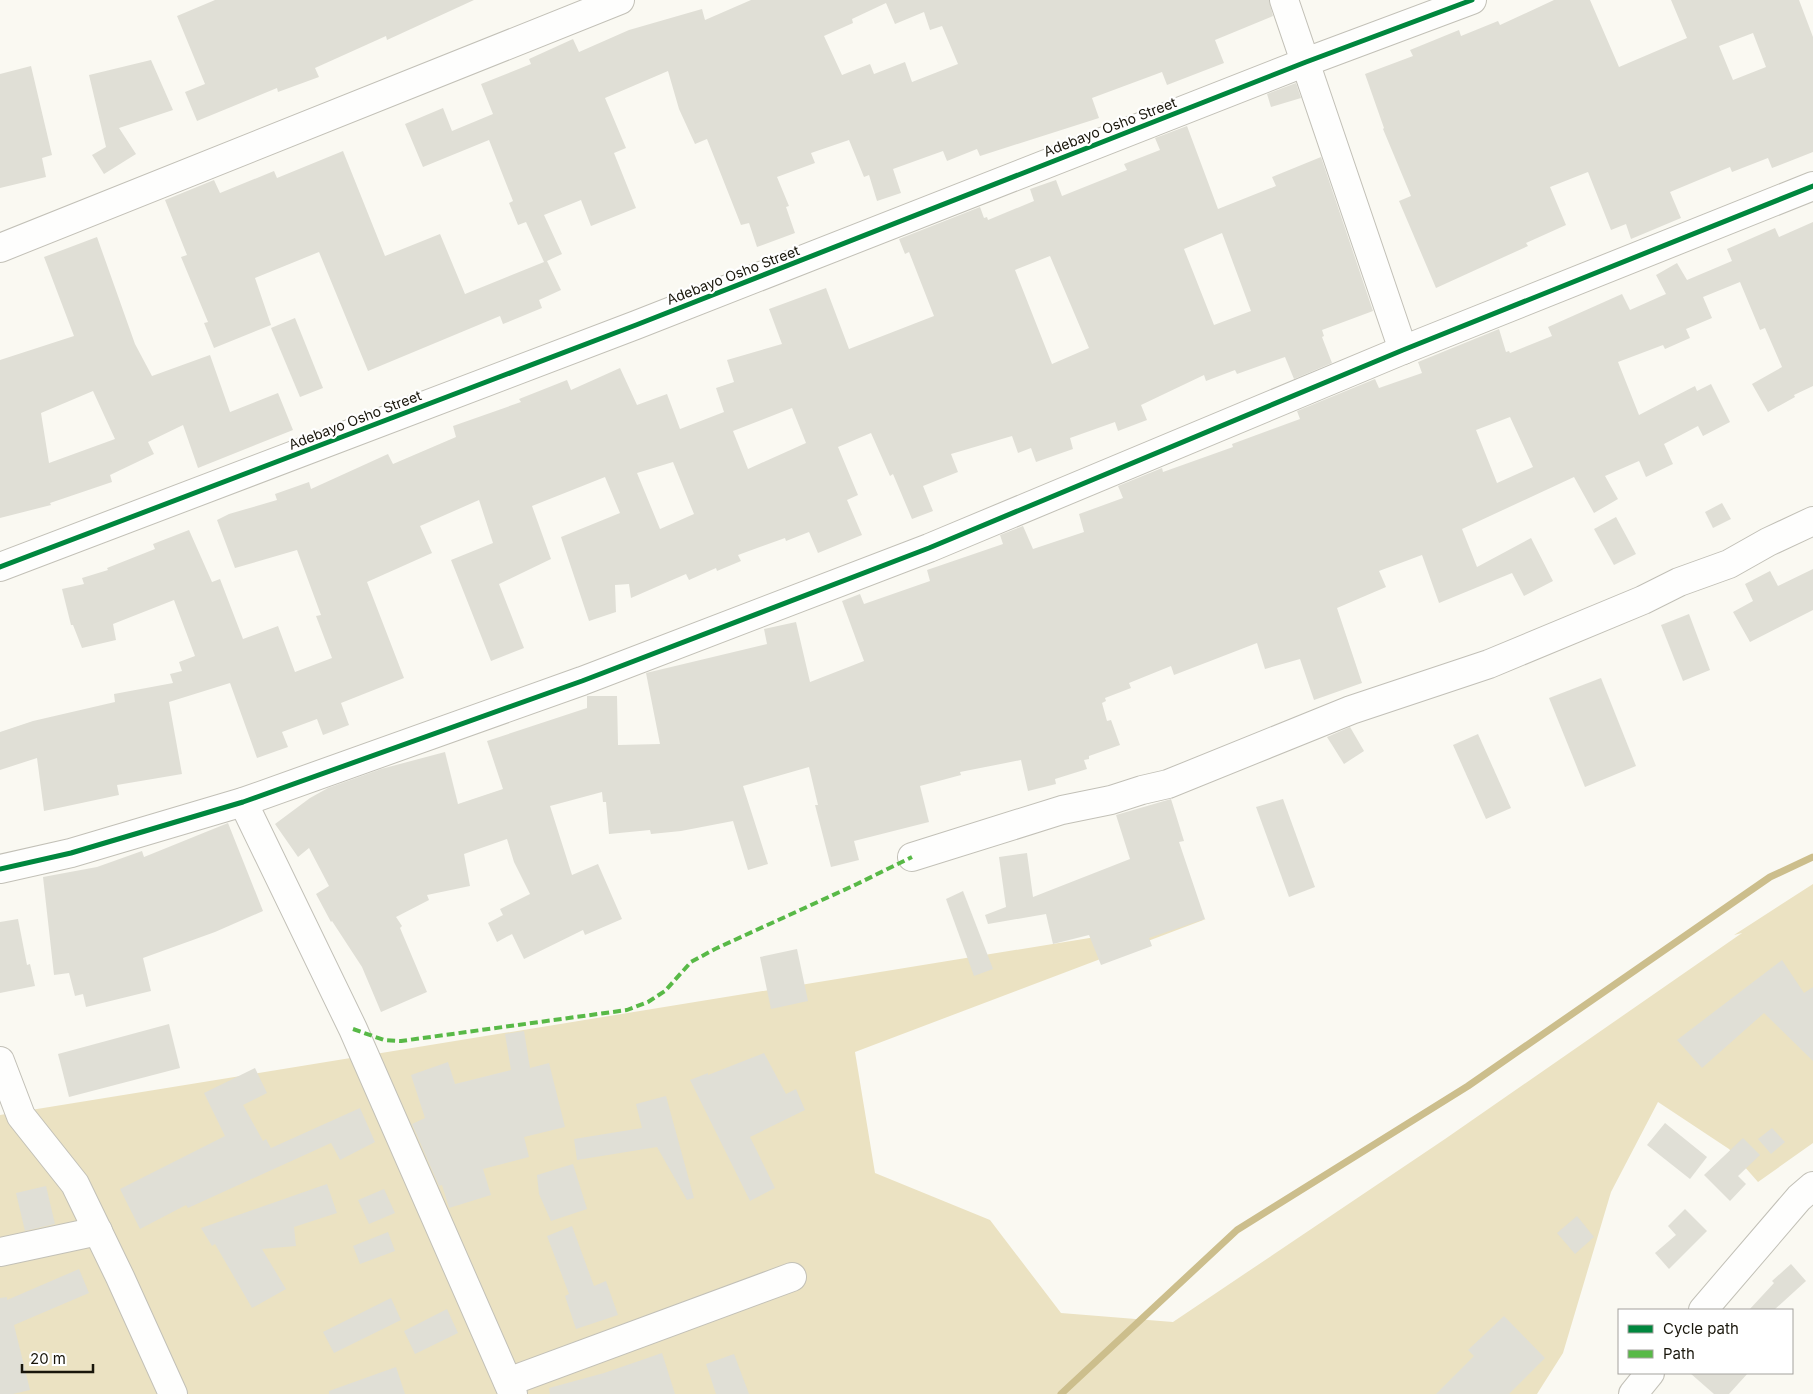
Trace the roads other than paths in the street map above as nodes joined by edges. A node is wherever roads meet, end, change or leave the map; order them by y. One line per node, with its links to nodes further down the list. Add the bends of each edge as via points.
1 (620, 0): 6 (street)
2 (1284, 0): 4 (street)
3 (1472, 0): 4 (street, Adebayo Osho Street)
4 (1306, 62): 7 (street); 9 (street, Adebayo Osho Street, via 636,325)
5 (1813, 186): 7 (street)
6 (0, 248)
7 (1403, 350): 10 (street, via 929,548 582,681)
8 (1813, 521): 11 (street, via 1729,564 1679,582 1489,664 1351,710 1168,784 1062,810)
9 (0, 567)
10 (244, 802): 12 (street, via 70,853); 20 (street, via 352,1029)
11 (912, 857)
12 (0, 869)
13 (0, 1061): 15 (street, via 21,1116 75,1184)
14 (1813, 1186): 18 (street, via 1799,1198)
15 (98, 1232): 16 (street); 21 (street)
16 (0, 1252)
17 (792, 1277): 20 (street)
18 (1704, 1309)
19 (1649, 1374): 22 (street)
20 (510, 1388)
21 (172, 1394)
22 (1633, 1394)

